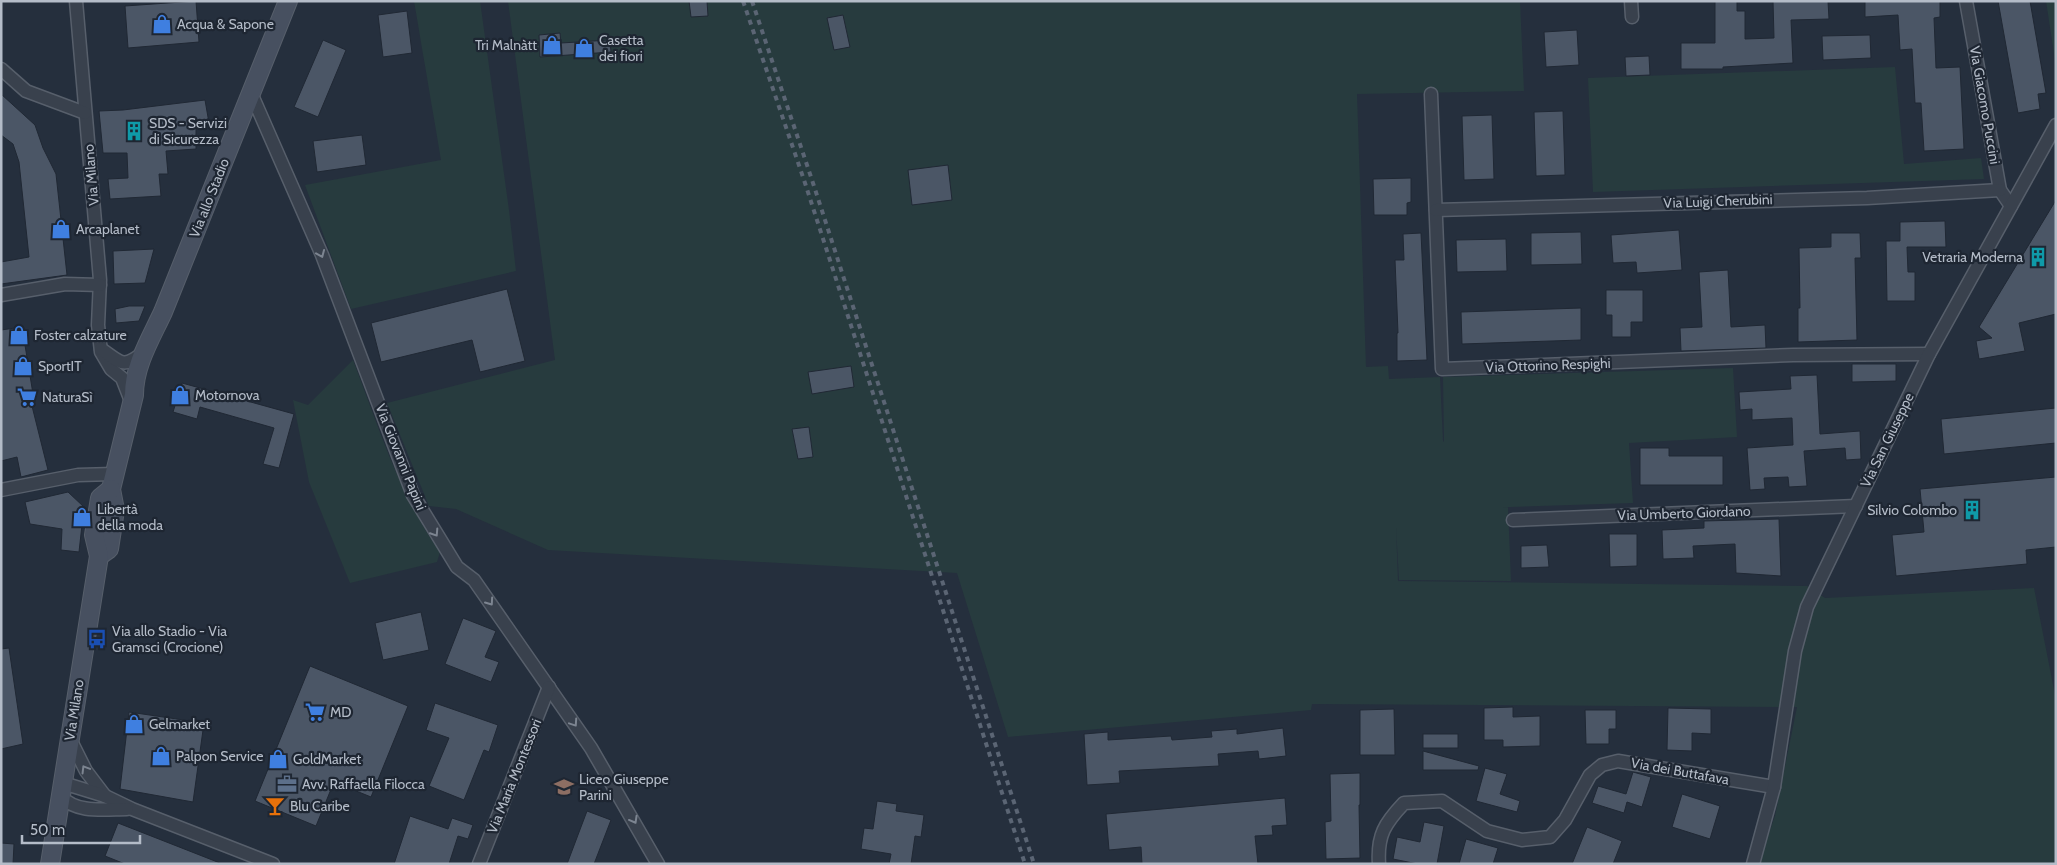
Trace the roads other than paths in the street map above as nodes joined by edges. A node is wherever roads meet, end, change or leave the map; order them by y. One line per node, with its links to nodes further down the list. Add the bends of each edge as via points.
1 (76, 1): 9 (street, Via Milano)
2 (288, 1): 7 (main road, Via allo Stadio)
3 (1631, 1): 5 (street)
4 (1966, 1): 11 (street, Via Giacomo Puccini)
5 (1632, 17)
6 (1, 69): 9 (street, via 26,91)
7 (251, 93): 16 (main road, Via allo Stadio); 25 (street, Via Giovanni Papini, one-way to 25, via 322,255 413,495 457,567 474,580)
8 (1432, 94): 13 (street, Via Ottorino Respighi)
9 (85, 113): 14 (street, Via Milano)
10 (2056, 125): 12 (street, Via San Giuseppe)
11 (2000, 190): 12 (street, Via Giacomo Puccini); 13 (street, Via Luigi Cherubini, via 1867,198)
12 (2011, 206): 19 (street, Via San Giuseppe)
13 (1436, 210): 19 (street, Via Ottorino Respighi, via 1442,369 1793,355)
14 (100, 285): 15 (street, via 65,284); 17 (street, Via Milano, via 98,326)
15 (1, 294)
16 (163, 312): 18 (main road, Via allo Stadio); 20 (main road, Via allo Stadio, via 154,355 142,388)
17 (101, 349): 18 (street, via 124,363 132,363); 20 (street, Via Milano)
18 (144, 352): 20 (main road, Via allo Stadio, via 134,383)
19 (1929, 354): 23 (street, Via San Giuseppe)
20 (133, 399): 21 (main road, Via Milano)
21 (112, 482): 22 (street, via 78,474); 26 (main road, Via Milano, via 100,498 94,535 99,556)
22 (1, 490)
23 (1856, 506): 24 (street, Via Umberto Giordano); 27 (street, Via San Giuseppe, via 1806,607 1795,651)
24 (1513, 520)
25 (549, 687): 34 (street, Via Maria Montessori); 35 (street, Via Giovanni Papini, one-way to 35, via 591,748)
26 (70, 738): 28 (main road, Via Milano); 29 (street, one-way to 26, via 86,771)
27 (1774, 788): 36 (street, Via dei Buttafava, via 1618,761 1602,765 1590,775 1565,820 1550,837 1522,840 1487,831 1442,801 1404,803 1380,834); 37 (street, Via San Giuseppe)
28 (66, 795): 29 (street); 30 (street); 32 (main road, Via Milano, via 57,821)
29 (105, 796): 30 (street)
30 (132, 809): 31 (street)
31 (246, 859): 33 (street)
32 (50, 864)
33 (274, 864)
34 (479, 864)
35 (658, 864)
36 (1379, 864)
37 (1753, 864)

